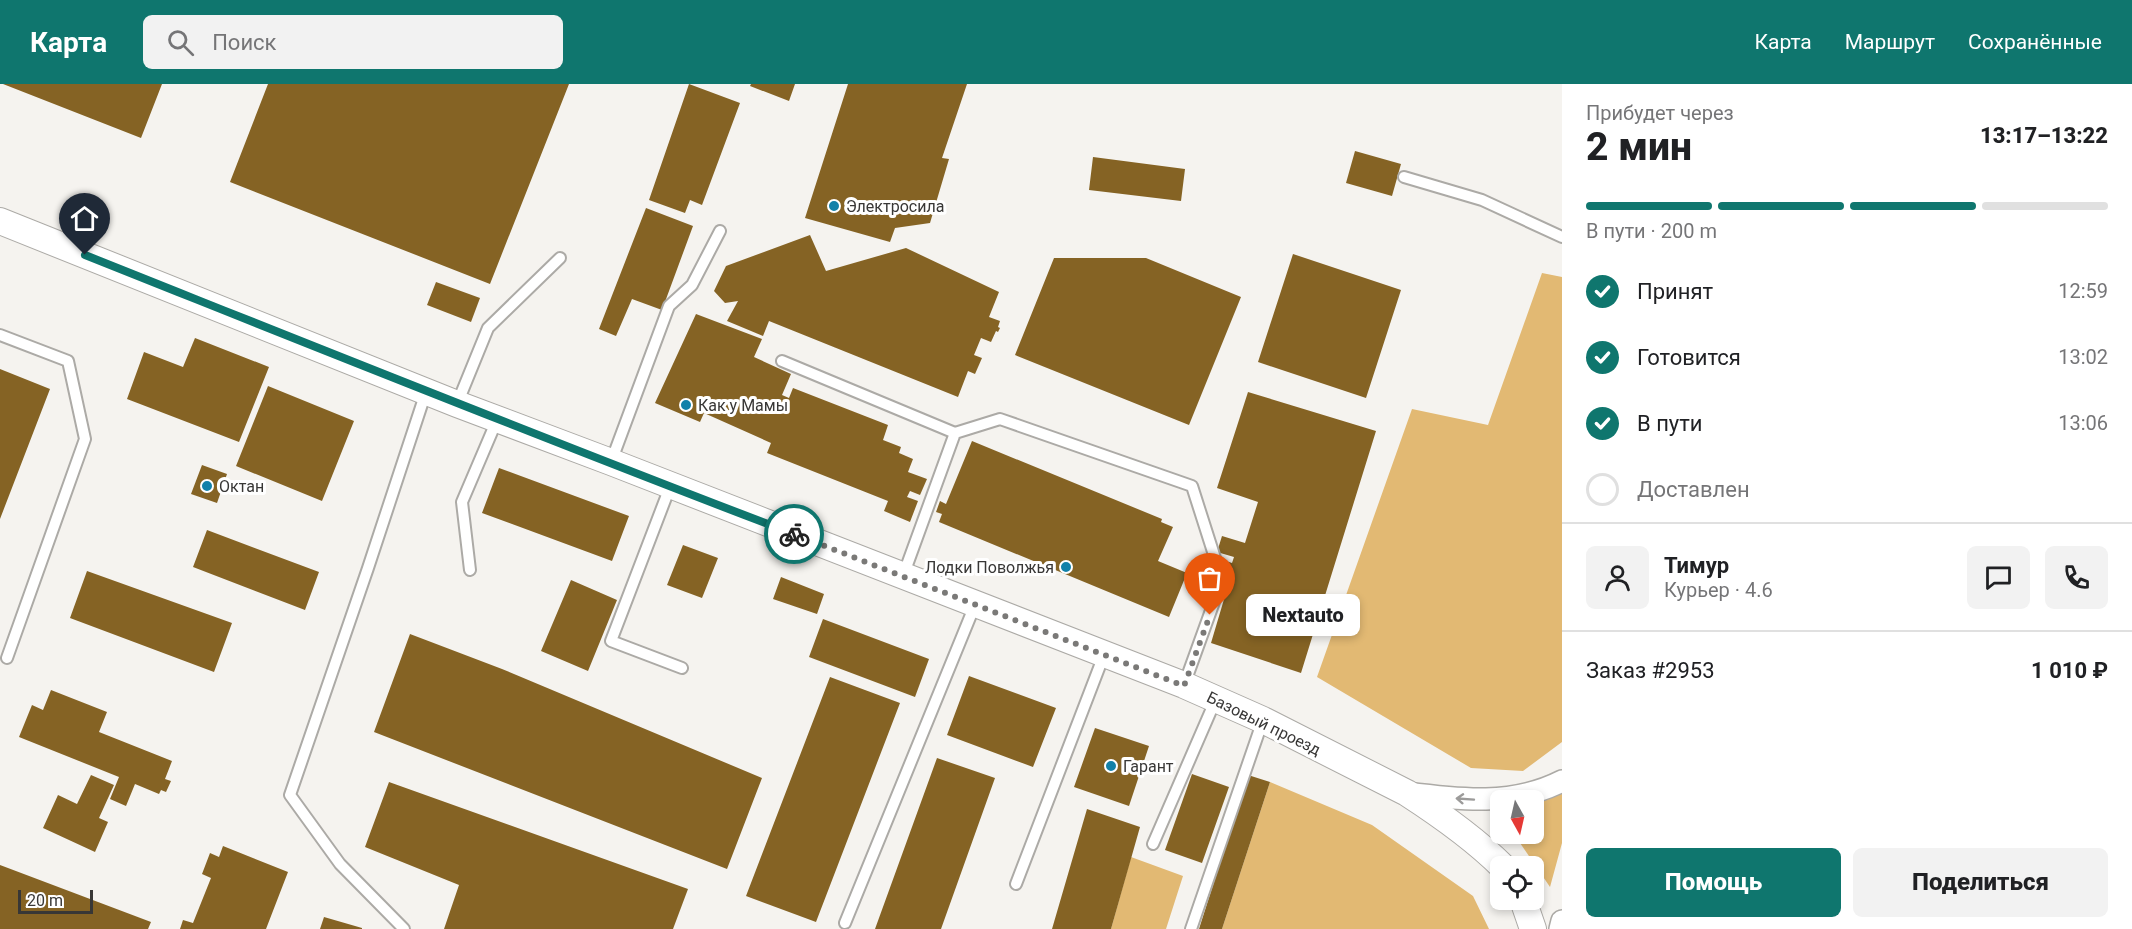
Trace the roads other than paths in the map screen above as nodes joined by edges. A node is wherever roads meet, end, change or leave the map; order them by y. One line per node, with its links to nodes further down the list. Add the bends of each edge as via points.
1 (1404, 177): 4 (lane, via 1482,200)
2 (0, 221): 8 (street, Базовый проезд)
3 (720, 231): 12 (lane, via 692,285 669,306)
4 (1562, 237)
5 (560, 258): 9 (lane, via 488,328)
6 (0, 334): 18 (lane, via 68,360 85,439)
7 (782, 361): 11 (lane)
8 (426, 392): 9 (street, Базовый проезд); 31 (lane, via 290,795 340,864)
9 (457, 404): 10 (street, Базовый проезд)
10 (497, 420): 12 (street, Базовый проезд); 14 (lane, via 462,502)
11 (955, 433): 15 (lane); 20 (lane, via 1000,419 1192,486 1222,580)
12 (611, 462): 13 (street, Базовый проезд)
13 (670, 487): 15 (street, Базовый проезд); 19 (lane, via 612,641)
14 (470, 570)
15 (903, 576): 16 (street, Базовый проезд)
16 (975, 605): 17 (street, Базовый проезд); 30 (lane)
17 (1104, 655): 20 (street, Базовый проезд); 27 (lane)
18 (7, 658)
19 (682, 668)
20 (1184, 686): 21 (street, Базовый проезд)
21 (1216, 698): 22 (street, Базовый проезд); 25 (lane)
22 (1263, 720): 24 (street, Базовый проезд); 32 (lane)
23 (1562, 781): 24 (street, one-way to 24, via 1508,798 1475,800)
24 (1407, 793): 26 (street, Базовый проезд)
25 (1153, 844)
26 (1492, 856)
27 (1016, 884)
28 (1526, 910): 33 (street)
29 (1562, 921): 34 (street)
30 (845, 923)
31 (404, 929)
32 (1191, 929)
33 (1533, 929)
34 (1560, 929)

